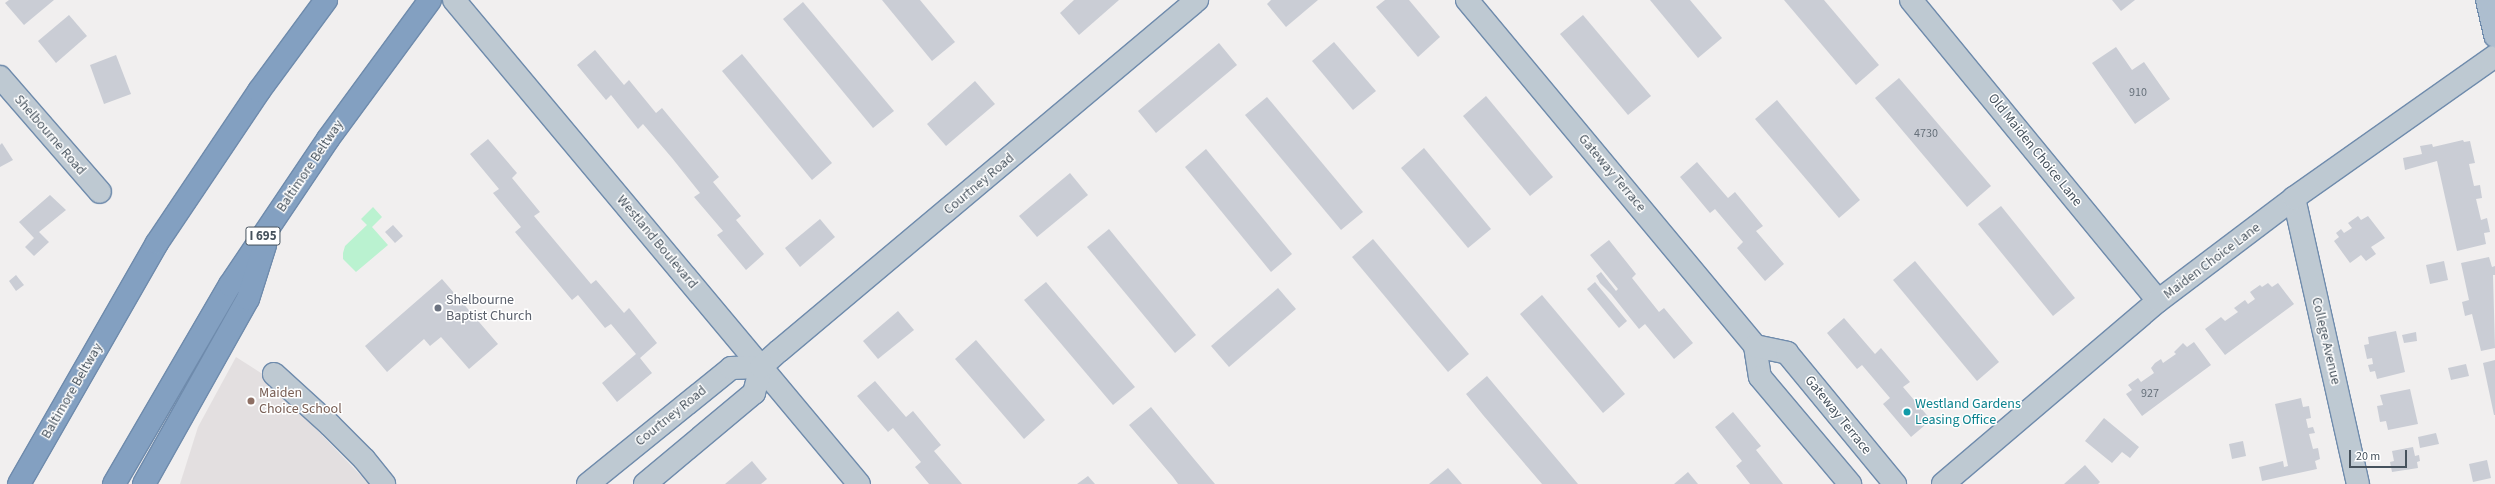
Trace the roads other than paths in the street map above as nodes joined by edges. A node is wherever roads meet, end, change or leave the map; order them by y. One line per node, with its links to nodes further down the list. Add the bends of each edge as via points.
1 (326, 0): 18 (highway, Baltimore Beltway, via 259,91 156,243)
2 (430, 0): 13 (highway, Baltimore Beltway / I 695, via 328,139)
3 (454, 0): 16 (street, Westland Boulevard)
4 (1197, 0): 16 (street, Courtney Road)
5 (1467, 0): 15 (street, Gateway Terrace)
6 (1911, 0): 14 (street, Old Maiden Choice Lane)
7 (2487, 0): 8 (main road)
8 (2495, 36)
9 (2495, 56): 12 (street, Maiden Choice Lane)
10 (1, 79): 11 (street, Shelbourne Road)
11 (100, 192)
12 (2294, 198): 14 (street, Maiden Choice Lane); 28 (street, College Avenue)
13 (273, 220): 19 (highway, Baltimore Beltway / I 695, via 226,291); 20 (highway, via 248,299)
14 (2158, 301): 27 (street, Maiden Choice Lane)
15 (1755, 346): 25 (street, via 1760,378); 26 (street, Gateway Terrace, via 1787,353)
16 (761, 367): 22 (street, Courtney Road, via 731,368); 23 (street, via 754,393); 24 (street, Westland Boulevard)
17 (274, 374): 21 (street, via 364,459)
18 (19, 484)
19 (114, 484)
20 (144, 484)
21 (384, 484)
22 (588, 484)
23 (645, 484)
24 (859, 484)
25 (1850, 484)
26 (1895, 484)
27 (1943, 484)
28 (2358, 484)

